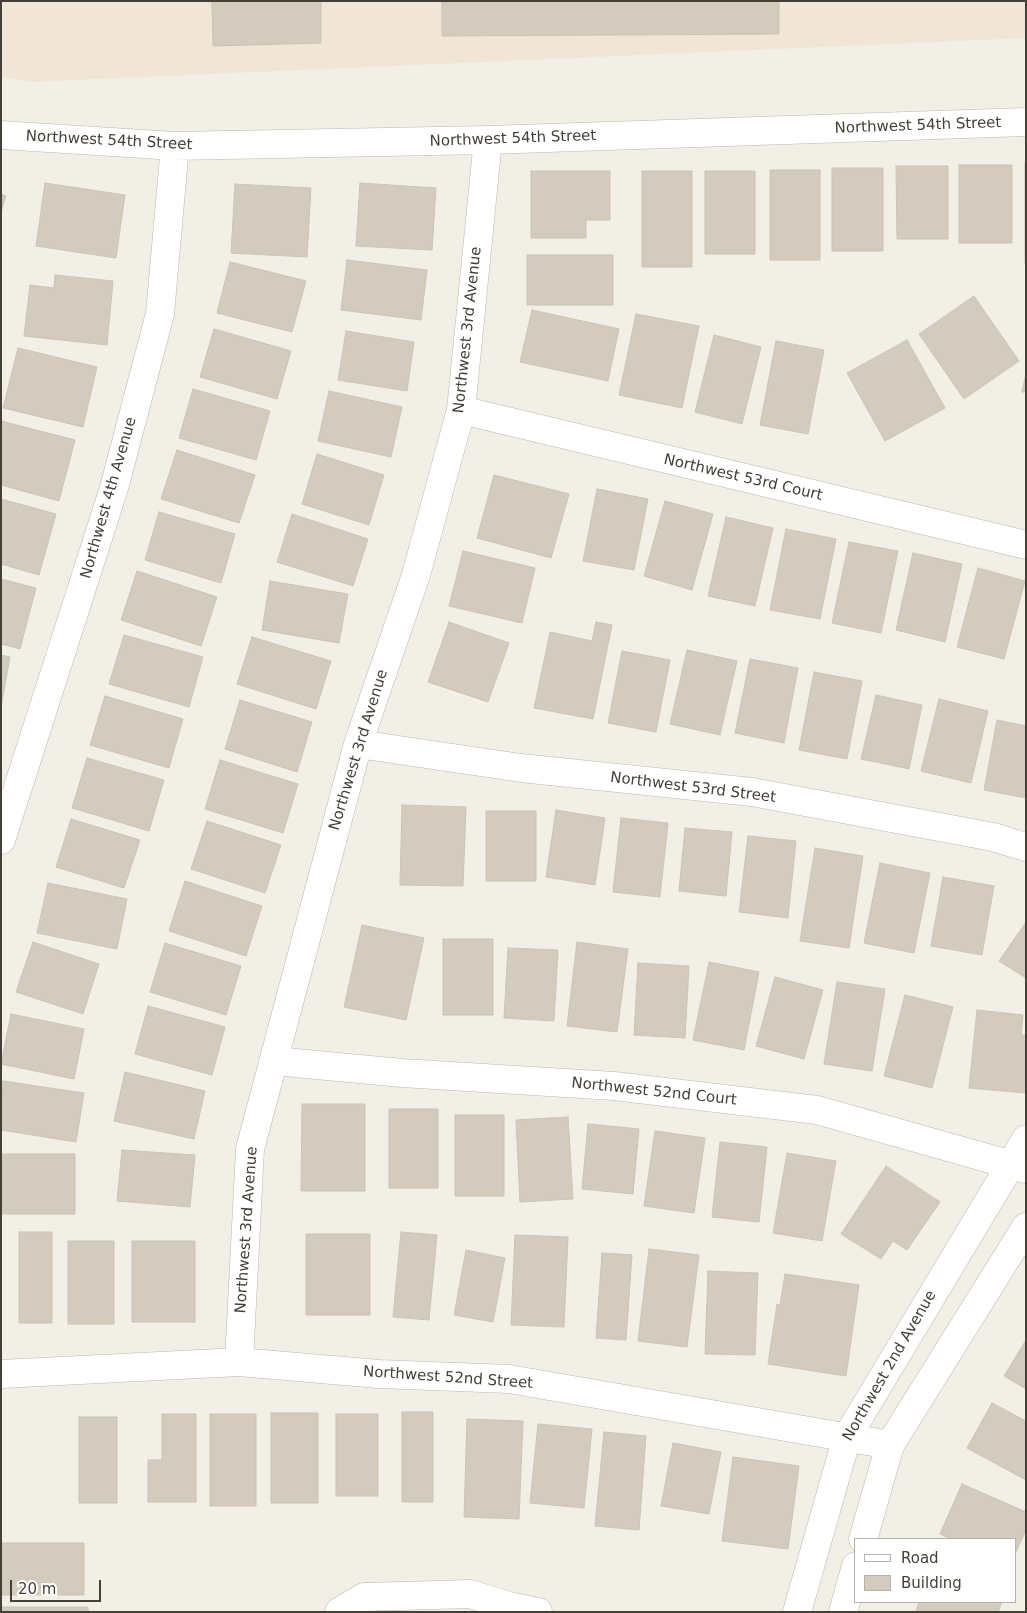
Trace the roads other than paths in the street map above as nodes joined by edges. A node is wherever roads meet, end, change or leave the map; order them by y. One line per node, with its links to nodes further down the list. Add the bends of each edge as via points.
1 (1026, 122): 3 (street, Northwest 54th Street)
2 (1, 135): 4 (street, Northwest 54th Street)
3 (488, 140): 4 (street, Northwest 54th Street); 5 (street, Northwest 3rd Avenue)
4 (175, 146): 8 (street, Northwest 4th Avenue, via 160,314 114,488)
5 (461, 410): 6 (street, Northwest 53rd Court); 7 (street, Northwest 3rd Avenue, via 416,575)
6 (1026, 545)
7 (358, 744): 9 (street, Northwest 53rd Street, via 521,768 752,792 993,837); 10 (street, Northwest 3rd Avenue)
8 (1, 840)
9 (1026, 847)
10 (274, 1061): 12 (street, Northwest 52nd Court, via 402,1073 614,1086 817,1110); 14 (street, Northwest 3rd Avenue, via 250,1149)
11 (1026, 1139): 12 (street, Northwest 2nd Avenue)
12 (1018, 1167): 16 (street, Northwest 2nd Avenue)
13 (1026, 1227): 17 (street)
14 (239, 1362): 15 (street, Northwest 52nd Street); 16 (street, Northwest 52nd Street, via 379,1374 509,1379)
15 (1, 1374)
16 (847, 1437): 17 (street, Northwest 52nd Street); 23 (street, Northwest 2nd Avenue)
17 (890, 1444): 18 (street)
18 (863, 1538)
19 (854, 1573): 24 (street)
20 (502, 1609): 21 (street, via 470,1594 364,1597); 22 (street)
21 (339, 1612)
22 (538, 1612)
23 (797, 1612)
24 (843, 1612)

